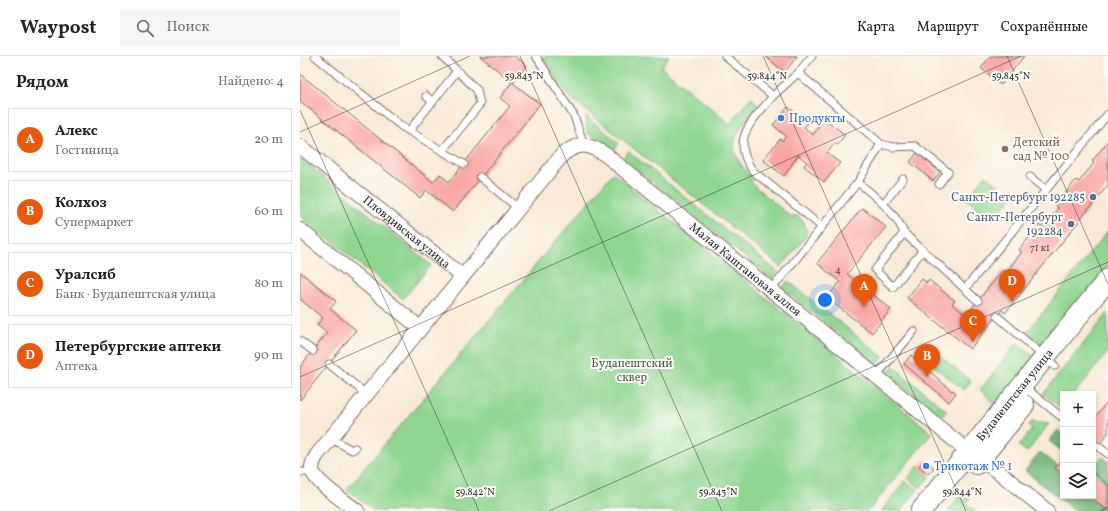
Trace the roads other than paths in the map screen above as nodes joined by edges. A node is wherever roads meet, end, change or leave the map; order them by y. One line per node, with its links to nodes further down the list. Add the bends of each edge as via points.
1 (315, 56): 12 (lane)
2 (442, 56): 6 (lane)
3 (536, 56): 15 (lane, via 574,116)
4 (725, 56): 9 (lane)
5 (812, 56): 7 (lane)
6 (457, 71): 10 (lane); 16 (lane, via 477,90 480,104)
7 (798, 73): 9 (lane); 13 (lane)
8 (426, 96): 10 (lane)
9 (774, 96): 26 (lane, via 749,126 744,137 742,150 745,160 753,170)
10 (433, 102): 12 (lane)
11 (1108, 114): 23 (lane)
12 (409, 131): 16 (lane)
13 (880, 144): 21 (lane); 22 (lane, via 893,147 915,146 948,172)
14 (300, 146): 30 (street, Пловдивская улица)
15 (578, 146): 25 (street, via 563,154); 33 (street, Малая Каштановая аллея, via 594,147 606,155)
16 (442, 151): 17 (lane)
17 (464, 164)
18 (480, 177): 25 (lane)
19 (1030, 177): 23 (lane)
20 (903, 179): 24 (lane)
21 (858, 182): 24 (lane); 26 (lane)
22 (939, 184)
23 (1046, 190): 32 (lane)
24 (883, 204): 28 (lane, via 899,221)
25 (518, 208): 30 (street)
26 (822, 227): 33 (lane)
27 (300, 230): 37 (street)
28 (904, 233): 29 (lane); 29 (lane, via 875,270 893,287)
29 (923, 250): 32 (lane)
30 (462, 276): 37 (street, Пловдивская улица)
31 (1108, 279): 41 (street, Будапештская улица)
32 (965, 289): 34 (lane)
33 (771, 290): 43 (street, Малая Каштановая аллея)
34 (978, 301)
35 (1108, 301): 41 (street, Будапештская улица)
36 (997, 316): 41 (lane)
37 (420, 328): 45 (street, Пловдивская улица)
38 (914, 331): 43 (lane)
39 (300, 341): 40 (lane)
40 (313, 351)
41 (1050, 362): 44 (street, Будапештская улица)
42 (329, 364): 45 (lane)
43 (876, 376): 51 (street, Малая Каштановая аллея)
44 (1028, 390): 46 (lane); 51 (street, Будапештская улица)
45 (366, 394): 47 (street, Пловдивская улица)
46 (1060, 416)
47 (330, 438): 49 (lane, via 352,450); 52 (street, Пловдивская улица)
48 (1098, 446): 50 (lane)
49 (355, 448)
50 (1108, 454)
51 (975, 455): 54 (street, Будапештская улица); 55 (street, Будапештская улица); 56 (street, Малая Каштановая аллея)
52 (306, 472): 53 (street, Пловдивская улица)
53 (357, 511)
54 (921, 511)
55 (938, 511)
56 (1047, 511)

